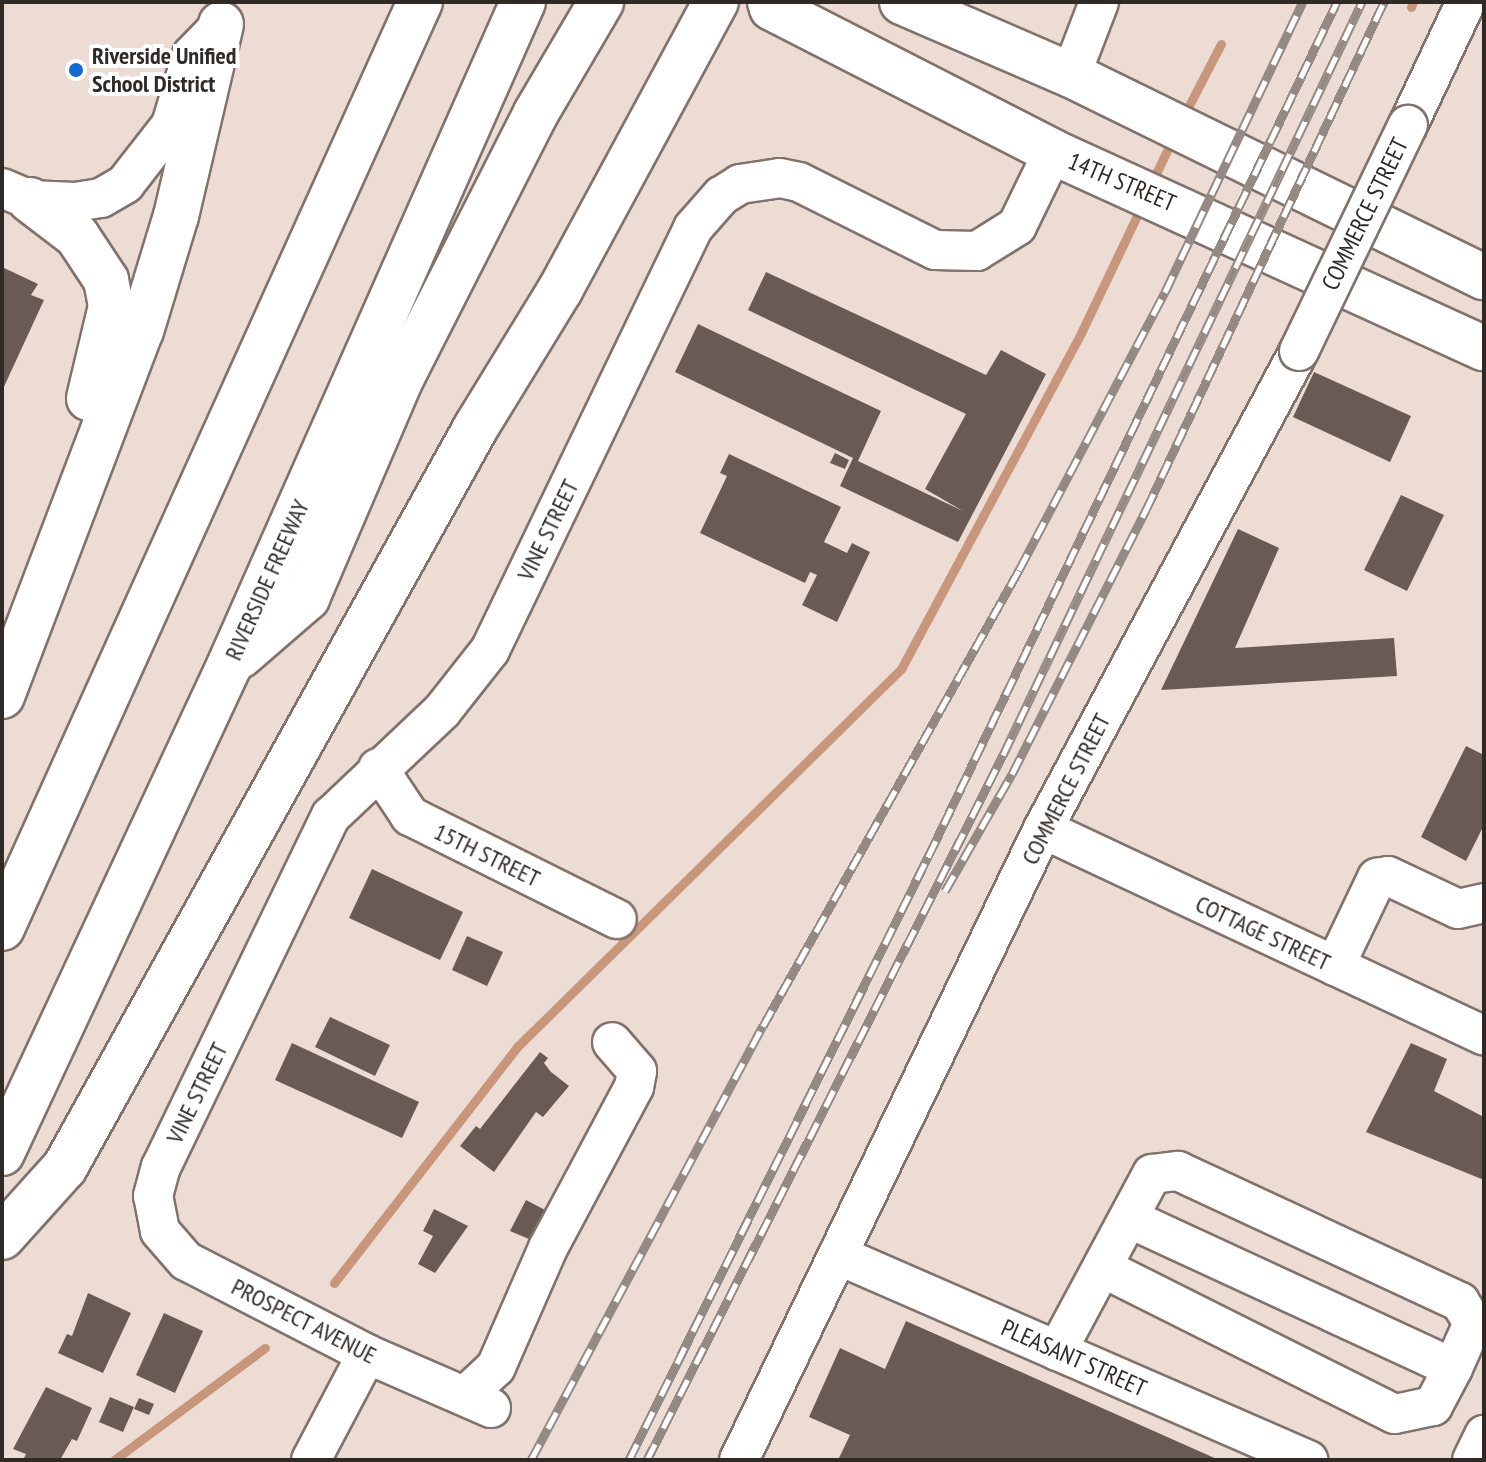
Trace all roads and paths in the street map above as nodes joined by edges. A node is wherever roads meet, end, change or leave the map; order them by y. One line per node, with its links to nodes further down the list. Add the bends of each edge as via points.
1 (420, 2): 22 (main road)
2 (523, 2): 16 (main road, RIVERSIDE FREEWAY)
3 (601, 2): 16 (main road, via 536,113 401,379 307,598)
4 (716, 2): 29 (main road, via 560,290 476,427 65,1167)
5 (770, 2): 11 (main road, 14TH STREET, via 772,8)
6 (902, 2): 10 (main road)
7 (1099, 2): 10 (street)
8 (1466, 2): 19 (street, COMMERCE STREET, bridge, via 1299,351)
9 (225, 13): 12 (street, via 192,55 171,125 125,184 101,198); 15 (main road, via 171,230)
10 (1071, 75): 13 (main road)
11 (1053, 152): 14 (main road, 14TH STREET); 18 (street, VINE STREET, via 1017,226 977,251 935,250 799,182 780,178 740,184 721,196 693,228 490,650 442,711)
12 (16, 194): 15 (main road, via 92,254 111,306 103,355 68,466)
13 (1484, 277)
14 (1484, 348)
15 (77, 509): 17 (main road)
16 (229, 666): 26 (main road, RIVERSIDE FREEWAY)
17 (2, 696)
18 (378, 768): 21 (street, 15TH STREET, via 410,816); 27 (street, VINE STREET, via 331,816 161,1167)
19 (1043, 829): 23 (street, COTTAGE STREET); 30 (street, COMMERCE STREET)
20 (1484, 903): 23 (street, via 1458,909 1388,876 1377,878)
21 (617, 919)
22 (2, 928)
23 (1335, 966): 24 (street, COTTAGE STREET)
24 (1484, 1036)
25 (612, 1042): 33 (street, PROSPECT AVENUE, via 637,1071 634,1087 548,1248 478,1402)
26 (2, 1153)
27 (153, 1196): 33 (street, PROSPECT AVENUE, via 160,1231 186,1261)
28 (1130, 1219): 31 (street); 34 (street); 34 (street, via 1152,1174 1178,1171 1460,1302 1473,1323)
29 (2, 1237)
30 (840, 1256): 32 (street, PLEASANT STREET); 37 (street, COMMERCE STREET)
31 (1103, 1268): 32 (street); 34 (street, via 1395,1414 1433,1406)
32 (1057, 1351): 38 (street, PLEASANT STREET)
33 (367, 1354): 36 (street)
34 (1453, 1368)
35 (1484, 1435): 39 (street)
36 (311, 1460)
37 (739, 1460)
38 (1308, 1460)
39 (1472, 1460)

